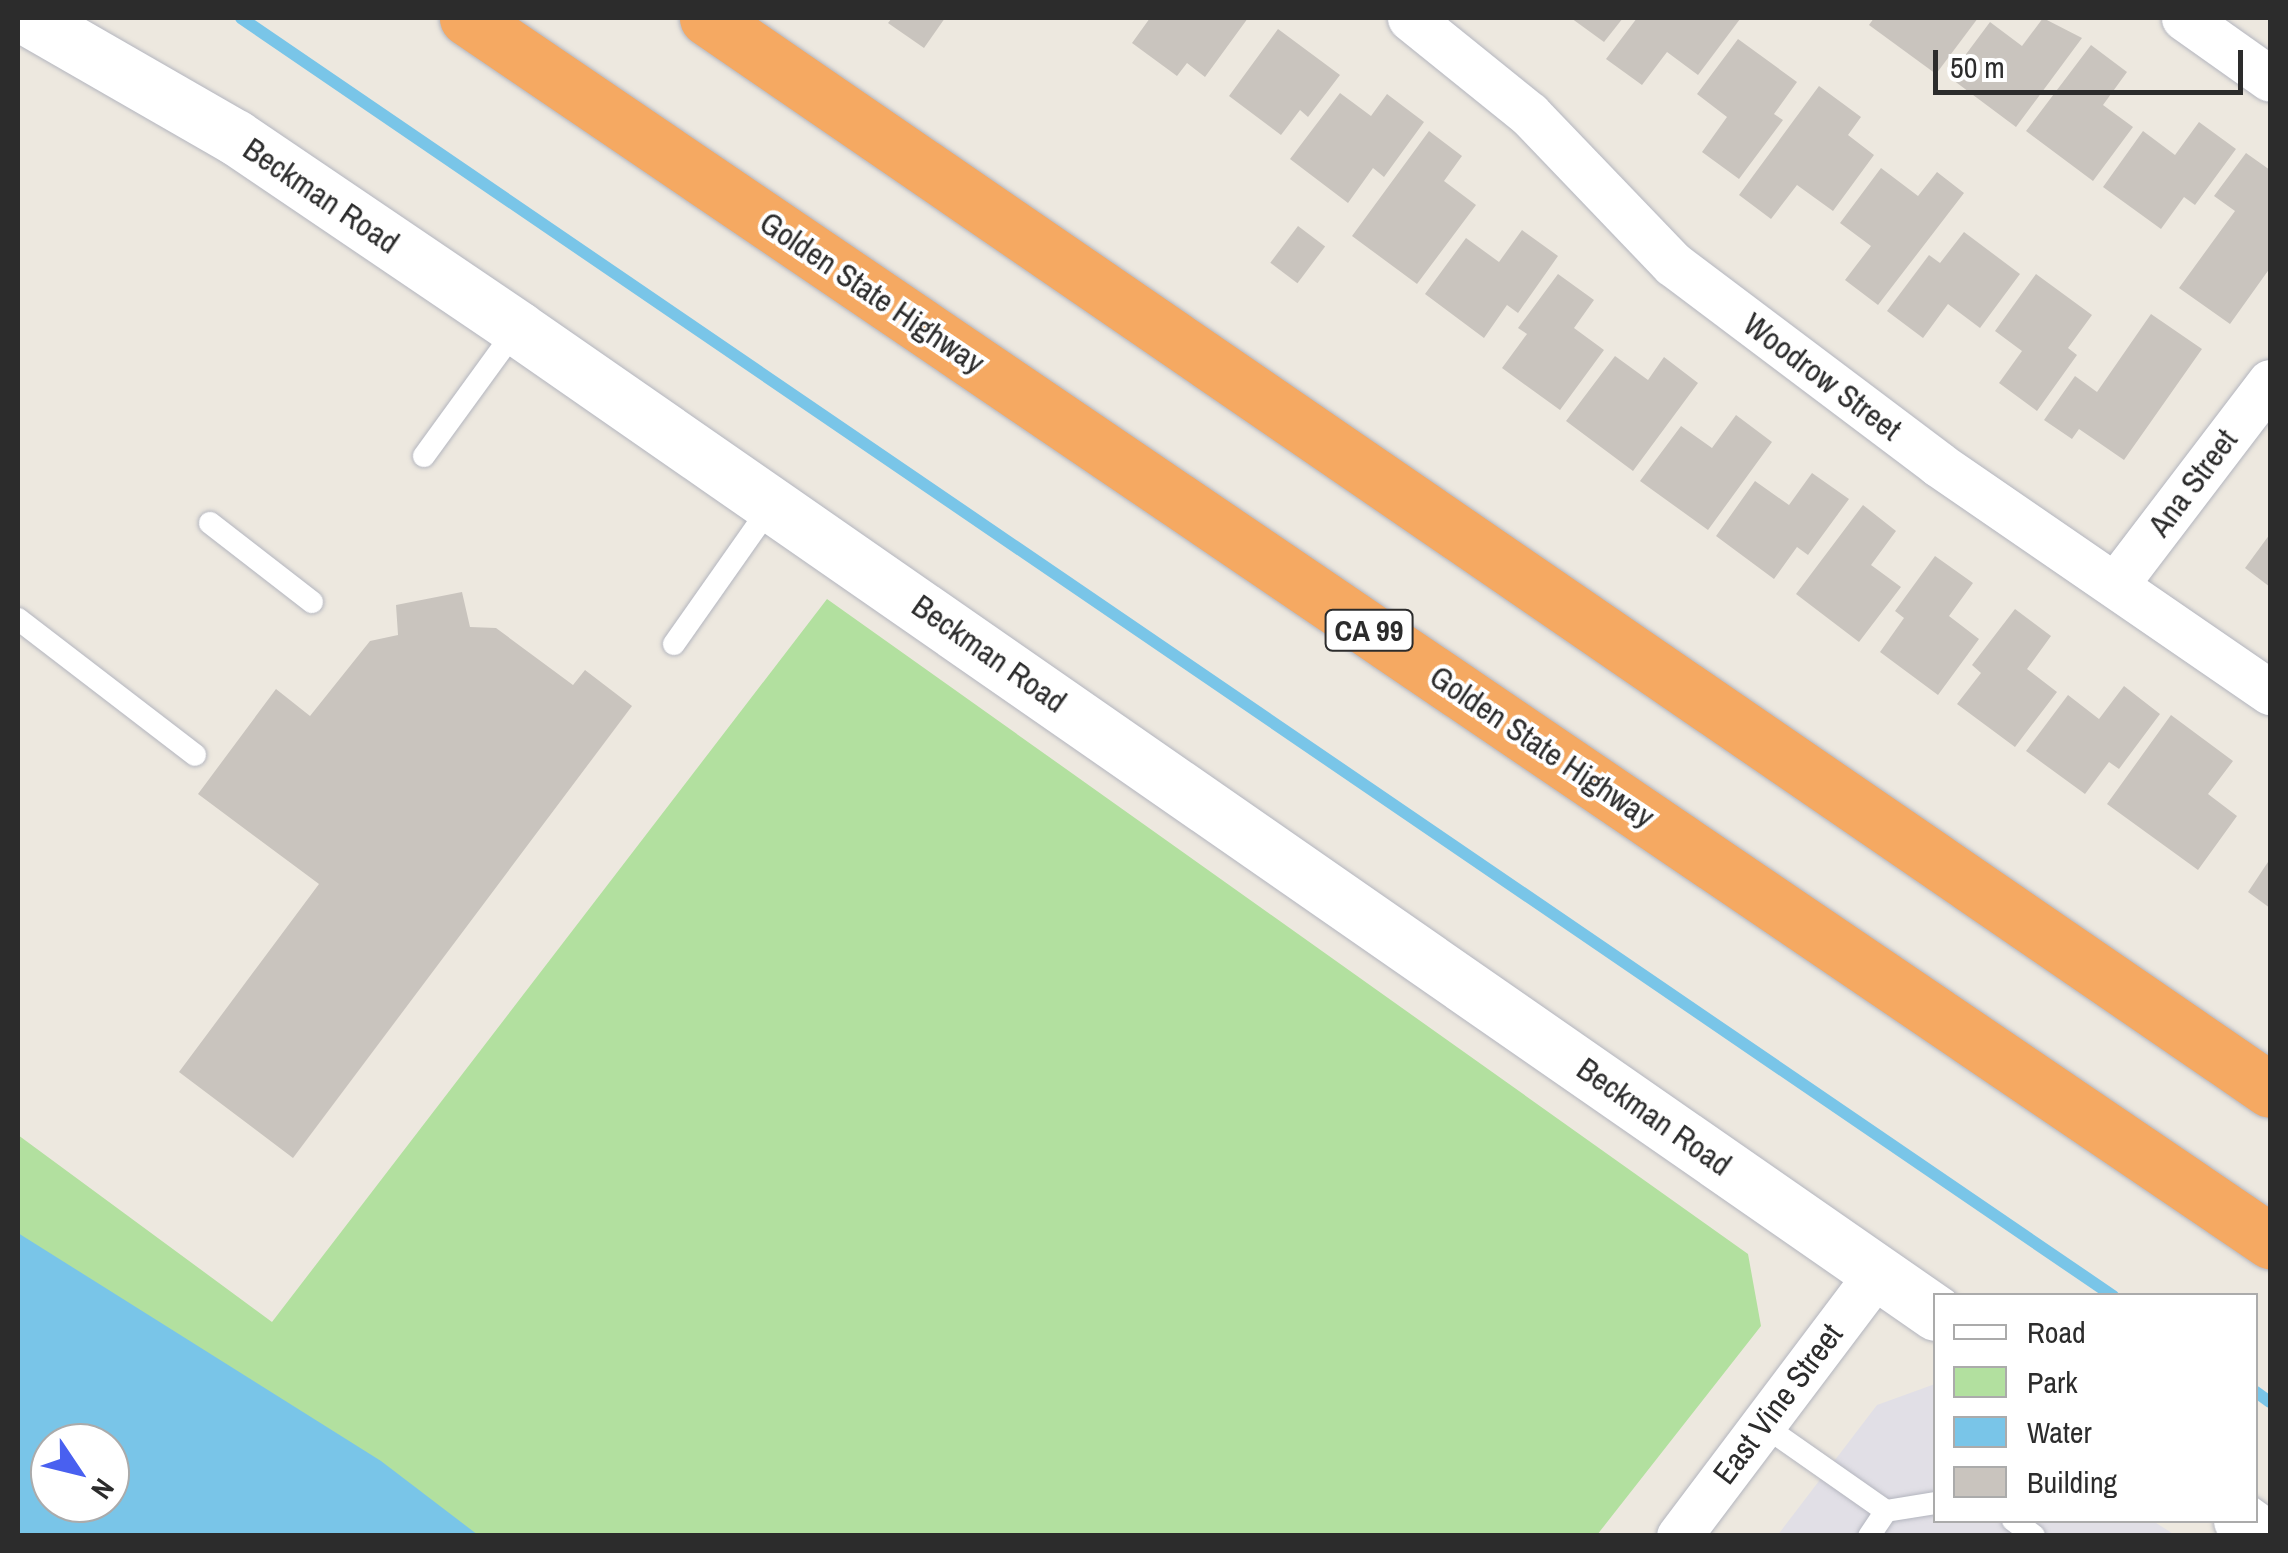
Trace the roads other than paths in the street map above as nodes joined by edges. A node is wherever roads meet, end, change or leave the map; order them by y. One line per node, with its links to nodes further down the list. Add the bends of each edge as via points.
1 (28, 18): 7 (street, Beckman Road, via 235,137)
2 (467, 18): 19 (highway, Golden State Highway / CA 99)
3 (707, 18): 18 (highway)
4 (1410, 18): 12 (street, Woodrow Street, via 1529,114 1673,264 1938,464)
5 (2184, 18): 6 (street)
6 (2270, 79)
7 (517, 328): 9 (lane); 10 (street, Beckman Road)
8 (2270, 382): 12 (street, Ana Street)
9 (424, 456)
10 (772, 503): 15 (lane); 20 (street, Beckman Road)
11 (210, 524): 13 (lane)
12 (2116, 584): 16 (street, Woodrow Street)
13 (312, 602)
14 (18, 620): 17 (lane)
15 (674, 644)
16 (2270, 692)
17 (195, 755)
18 (2270, 1090)
19 (2270, 1241)
20 (1877, 1273): 21 (street, Beckman Road); 22 (street, East Vine Street)
21 (1933, 1310)
22 (1763, 1425): 24 (lane); 25 (street, East Vine Street)
23 (1933, 1503): 24 (lane)
24 (1886, 1511): 26 (lane)
25 (1679, 1536)
26 (1868, 1536)

